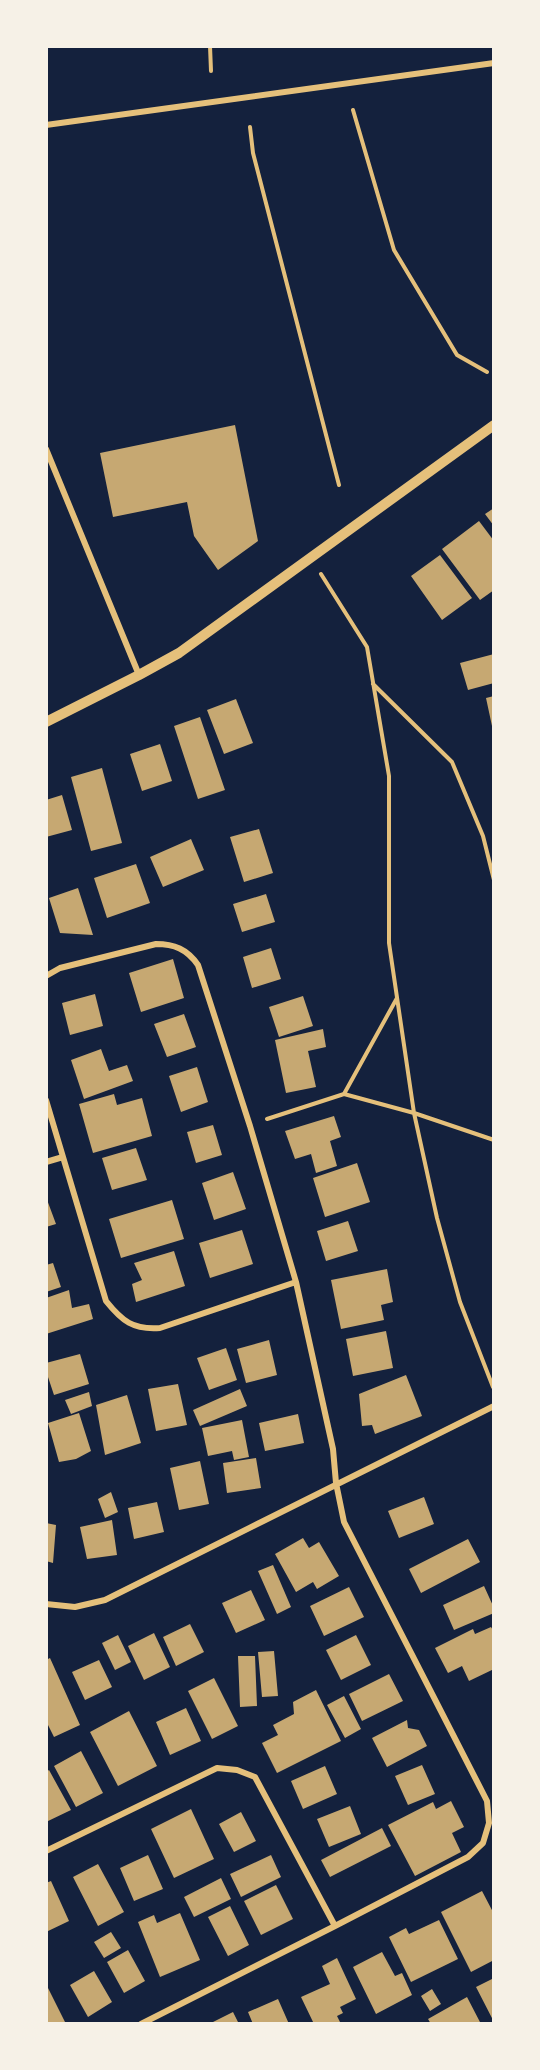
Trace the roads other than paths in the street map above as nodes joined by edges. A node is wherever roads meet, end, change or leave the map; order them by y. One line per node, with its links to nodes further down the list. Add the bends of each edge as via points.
1 (494, 63): 2 (street)
2 (46, 125)
3 (494, 425): 5 (street, via 179,653)
4 (46, 449): 5 (street)
5 (139, 675): 6 (street)
6 (46, 722)
7 (46, 976): 11 (street, via 60,968 156,944 169,944 191,955 198,965 250,1125)
8 (46, 1100): 9 (street)
9 (63, 1158): 10 (street); 11 (street, via 106,1301 127,1323 144,1329 160,1328)
10 (46, 1162)
11 (296, 1282): 13 (street, via 333,1449)
12 (494, 1406): 13 (street)
13 (336, 1483): 14 (street, via 105,1600 75,1606); 16 (street, via 344,1522 487,1801 489,1823 483,1844 468,1857)
14 (46, 1604)
15 (46, 1851): 16 (street, via 217,1768 237,1770 255,1778)
16 (335, 1926): 17 (street)
17 (141, 2024)

